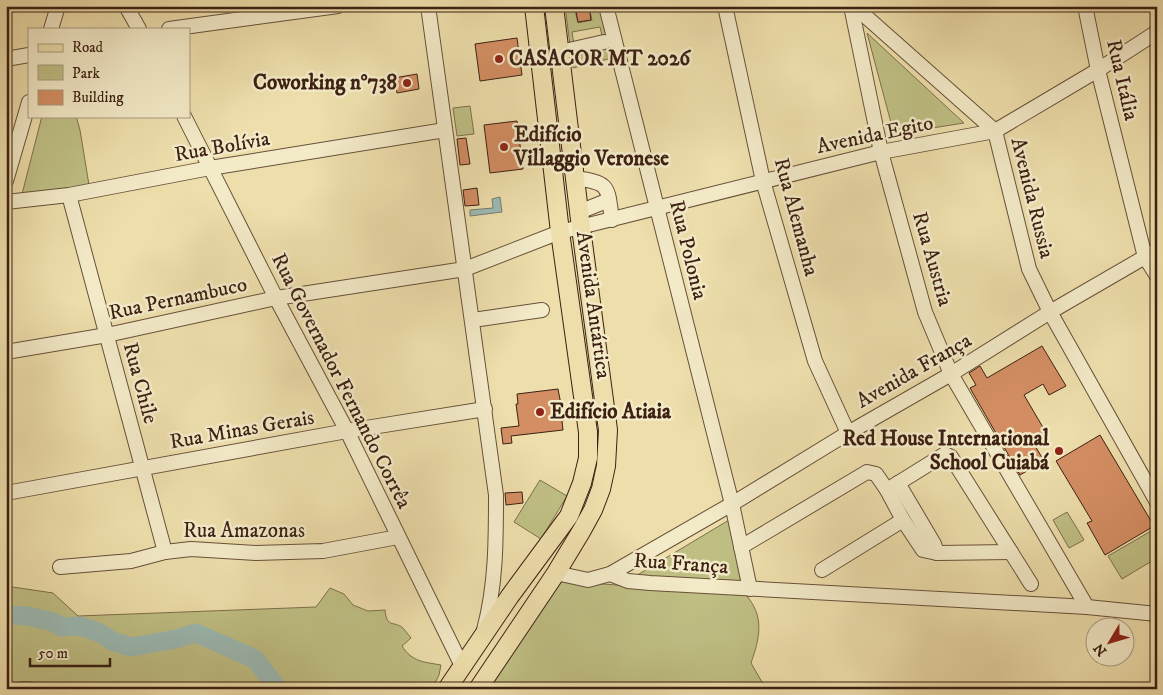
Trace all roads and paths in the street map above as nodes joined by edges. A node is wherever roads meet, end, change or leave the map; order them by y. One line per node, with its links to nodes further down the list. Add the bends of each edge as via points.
1 (58, 6): 11 (street)
2 (126, 6): 12 (street)
3 (338, 6): 13 (street)
4 (428, 6): 22 (street)
5 (534, 6): 35 (main road, Avenida Antártica)
6 (554, 6): 16 (main road, Avenida Antártica)
7 (606, 6): 32 (street, Rua Polonia)
8 (725, 6): 28 (street, Rua Alemanha)
9 (852, 6): 23 (street, Avenida Russia); 24 (street, Rua Austria)
10 (1086, 6): 19 (street, Rua Itália)
11 (51, 28)
12 (138, 28)
13 (176, 28)
14 (1157, 32): 19 (street, Avenida Egito)
15 (604, 42): 16 (street)
16 (560, 52): 26 (main road, Avenida Antártica)
17 (28, 55): 18 (street)
18 (6, 59)
19 (1098, 70): 23 (street, Avenida Egito); 36 (street, Rua Itália)
20 (28, 105): 27 (street)
21 (185, 118): 25 (street, Rua Governador Fernando Corrêa)
22 (444, 130): 25 (street, Rua Bolívia); 37 (street)
23 (995, 131): 24 (street, Avenida Egito); 41 (street, Avenida Russia, via 1028,269)
24 (881, 152): 28 (street, Avenida Egito); 45 (street, Rua Austria, via 926,312)
25 (210, 168): 29 (street, Rua Bolívia); 39 (street, Rua Governador Fernando Corrêa)
26 (575, 178): 30 (street, via 597,181 608,191); 33 (main road, Avenida Antártica)
27 (6, 181)
28 (763, 181): 32 (street, Avenida Egito); 48 (street, Rua Alemanha, via 815,361)
29 (69, 195): 31 (street, Rua Bolívia); 43 (street, Rua Chile)
30 (609, 200): 33 (street); 34 (street)
31 (6, 202)
32 (657, 208): 34 (street, Avenida Egito); 53 (street, Rua Polonia)
33 (580, 220): 34 (street, Avenida Egito); 35 (street, Rua Pernambuco); 63 (main road, Avenida Antártica, via 608,430 606,466 593,510)
34 (612, 220)
35 (560, 232): 37 (street, Rua Pernambuco); 60 (main road, Avenida Antártica, via 588,432 588,458 569,516)
36 (1151, 253): 38 (street, Rua Itália); 41 (street, Avenida França)
37 (465, 269): 39 (street, Rua Pernambuco); 42 (street)
38 (1157, 276)
39 (276, 298): 43 (street, Rua Pernambuco); 47 (street, Rua Governador Fernando Corrêa)
40 (542, 310): 42 (street)
41 (1050, 312): 45 (street, Avenida França); 52 (street, Avenida Russia)
42 (473, 320): 46 (street)
43 (106, 335): 44 (street, Rua Pernambuco); 49 (street, Rua Chile)
44 (6, 352)
45 (951, 374): 48 (street, Avenida França); 67 (street, Rua Austria)
46 (485, 408): 47 (street, Rua Minas Gerais); 69 (street, via 496,495 496,527 492,592)
47 (347, 431): 49 (street, Rua Minas Gerais); 55 (street, Rua Governador Fernando Corrêa)
48 (848, 433): 53 (street, Avenida França)
49 (141, 469): 51 (street, Rua Minas Gerais); 57 (street, Rua Chile)
50 (893, 487): 54 (street); 56 (street, via 876,474 867,472); 58 (street, via 945,454 951,457); 59 (street)
51 (6, 493)
52 (1157, 502)
53 (732, 504): 56 (street); 64 (street, Avenida França)
54 (903, 520): 59 (street, via 924,550); 62 (street)
55 (398, 538): 57 (street, Rua Amazonas, via 323,551 256,553 191,549); 70 (street, Rua Governador Fernando Corrêa)
56 (742, 547): 66 (street)
57 (165, 552): 61 (street, Rua Amazonas, via 131,561)
58 (1011, 552): 59 (street); 65 (street)
59 (937, 553)
60 (534, 563): 63 (main road); 69 (main road, Avenida Antártica)
61 (60, 567)
62 (822, 570)
63 (556, 573): 64 (street, Avenida França, via 588,580); 71 (main road, Avenida Antártica)
64 (610, 574): 66 (street, Rua França, via 628,581)
65 (1032, 584)
66 (750, 589): 67 (street, Rua França)
67 (1088, 607): 68 (street, Rua França)
68 (1157, 614)
69 (482, 638): 70 (main road, Avenida Antártica)
70 (462, 666): 72 (main road, Avenida Antártica)
71 (484, 685)
72 (447, 689)

